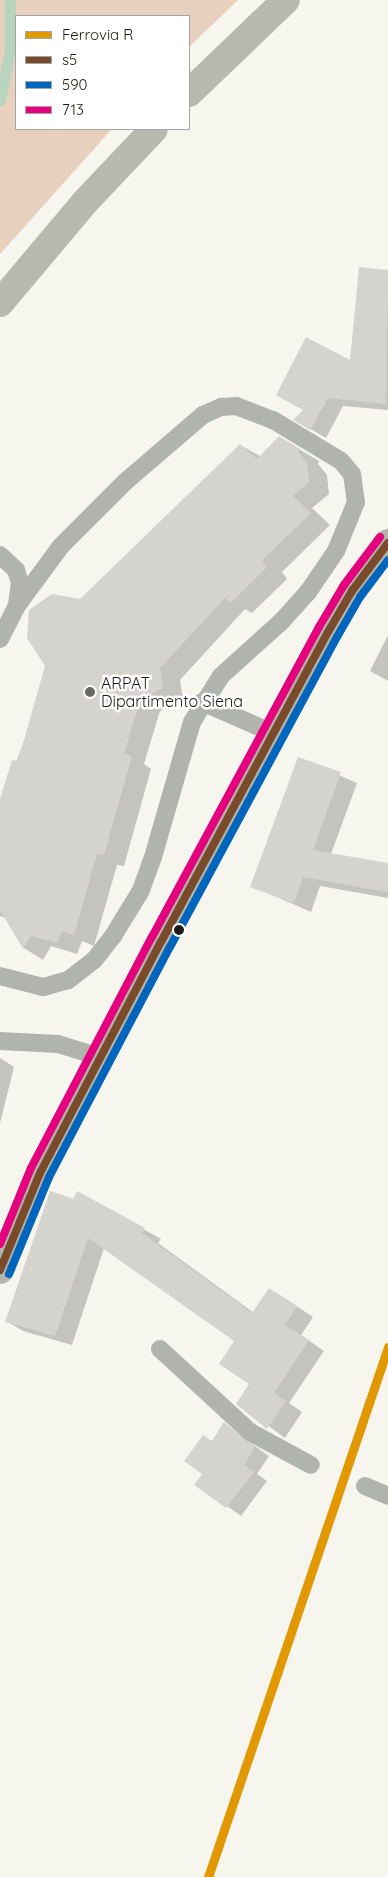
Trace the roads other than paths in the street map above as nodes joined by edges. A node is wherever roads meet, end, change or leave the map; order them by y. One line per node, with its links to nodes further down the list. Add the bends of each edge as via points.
1 (286, 0): 2 (highway)
2 (190, 93)
3 (153, 130): 4 (highway, via 85,202)
4 (0, 304)
5 (388, 543): 11 (street, via 352,592)
6 (0, 555): 7 (lane, via 16,570 20,582)
7 (16, 608): 8 (lane); 9 (lane); 10 (lane, via 61,546 125,482 203,415 221,406 236,406 273,420 341,461 352,474 356,502 336,551 308,592 282,621 221,676)
8 (0, 622)
9 (0, 639)
10 (202, 702): 11 (lane); 12 (lane, via 192,722 143,884 113,936 94,960 68,980 43,986)
11 (273, 733): 14 (street)
12 (0, 976)
13 (0, 1042): 14 (lane, via 58,1044)
14 (100, 1057): 15 (street, via 40,1173)
15 (0, 1270)
16 (160, 1349): 17 (lane, via 250,1432)
17 (311, 1465)
18 (365, 1486): 19 (lane)
19 (388, 1496)

